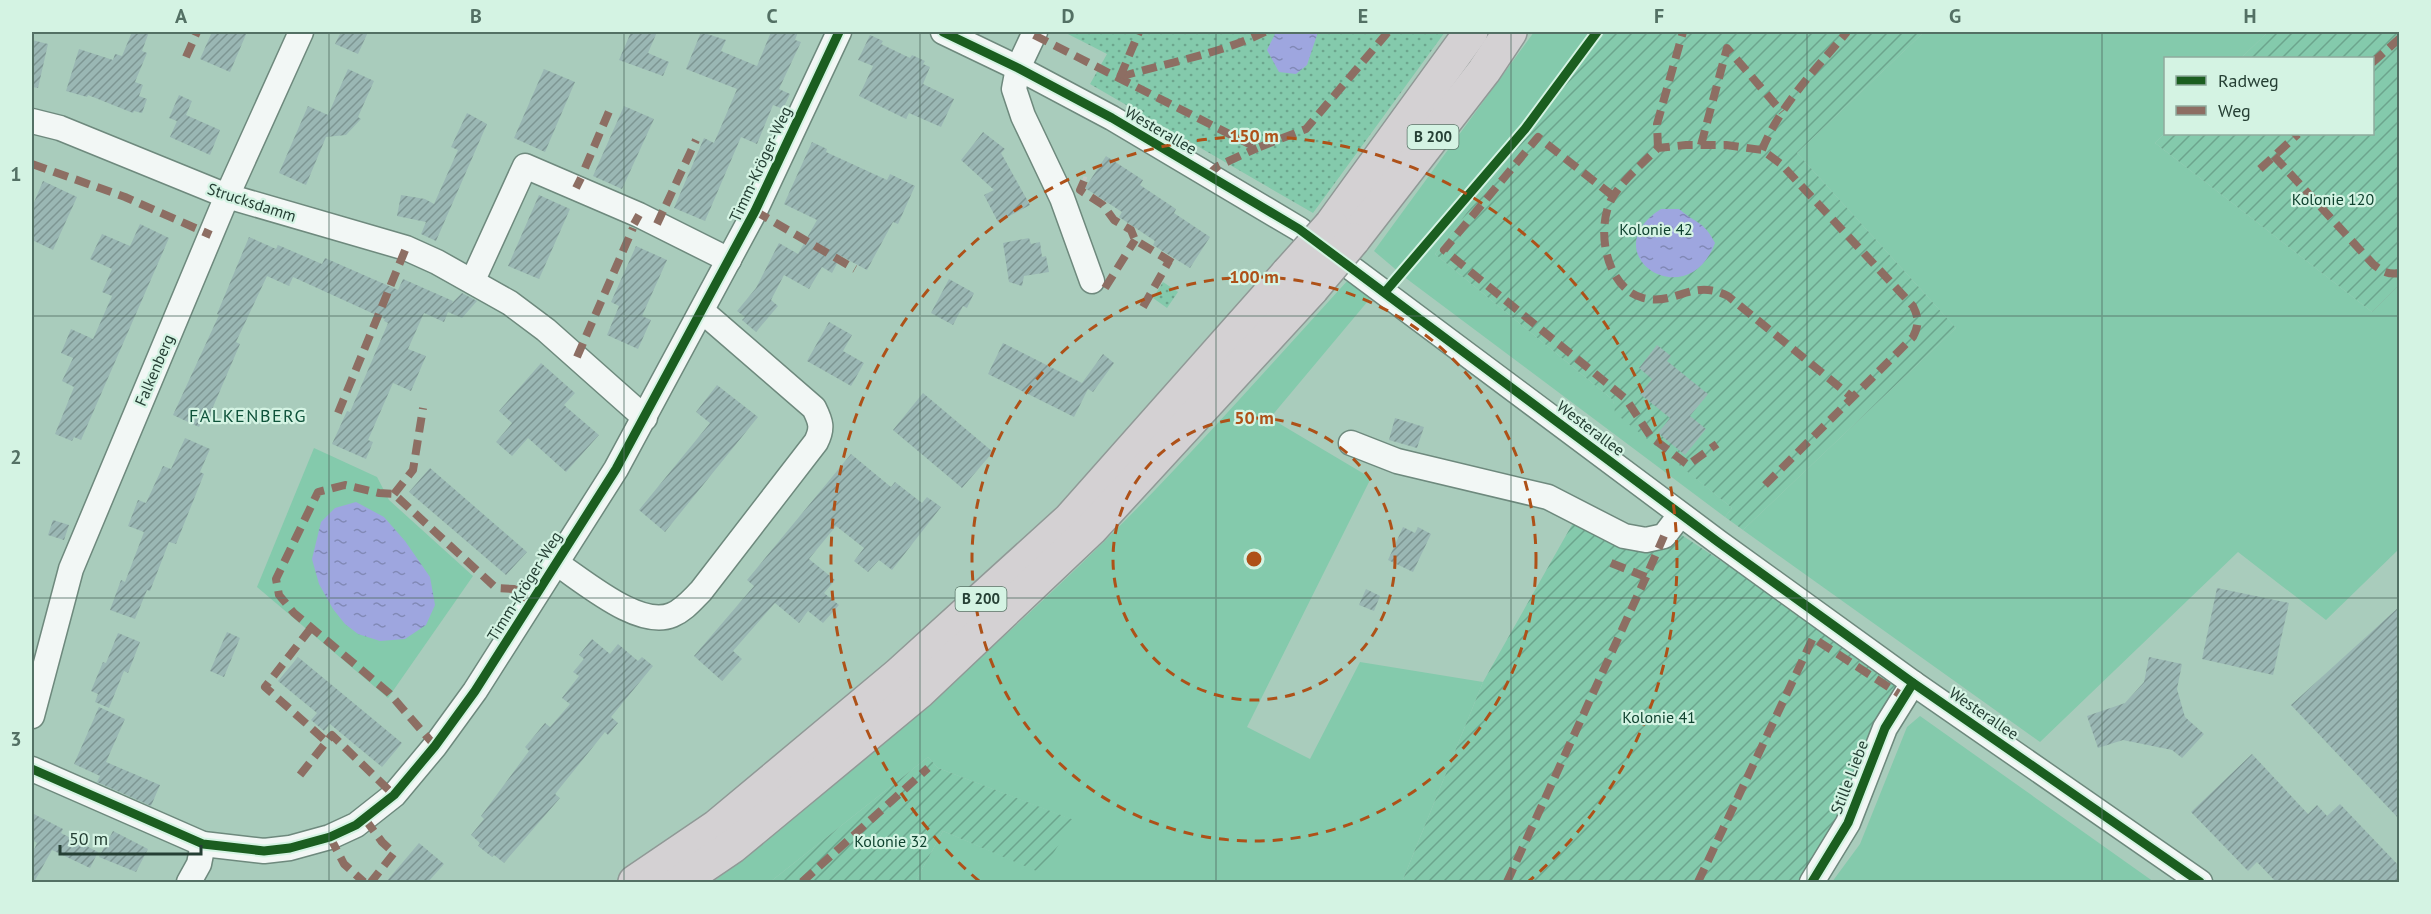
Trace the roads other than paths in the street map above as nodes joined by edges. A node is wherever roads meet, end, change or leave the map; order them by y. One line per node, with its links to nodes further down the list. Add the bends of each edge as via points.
1 (301, 32): 9 (street, Falkenberg)
2 (839, 32): 11 (street, Timm-Kröger-Weg)
3 (943, 32): 7 (street, Westerallee)
4 (1035, 32): 7 (street)
5 (1471, 32): 10 (highway, B 200)
6 (1510, 32): 10 (highway, B 200, via 1484,71)
7 (1018, 68): 13 (street, via 1014,89 1023,116 1062,198); 18 (street, Westerallee, via 1112,118 1299,229)
8 (32, 121): 9 (street, Strucksdamm, via 60,128)
9 (227, 196): 12 (street, Strucksdamm, via 406,248); 21 (street, Falkenberg, via 71,568)
10 (1342, 232): 14 (highway, B 200, bridge)
11 (729, 260): 12 (street, via 639,215 525,166); 15 (street, Timm-Kröger-Weg)
12 (473, 280): 16 (street, Strucksdamm, via 546,330)
13 (1092, 281)
14 (1300, 281): 25 (highway, B 200, via 1070,519 898,675 716,827); 26 (highway, B 200, via 1091,530 919,692 733,846)
15 (702, 311): 16 (street, Timm-Kröger-Weg); 19 (street, Timm-Kröger-Weg, via 814,408 822,430 816,442 701,591 671,615 651,617 628,610)
16 (645, 418): 19 (street, Timm-Kröger-Weg)
17 (1351, 443): 18 (street, via 1397,461 1548,497 1624,536 1646,540 1664,536)
18 (1680, 515): 20 (street, Westerallee)
19 (556, 563): 23 (street, Timm-Kröger-Weg, via 475,691 435,746 394,795 373,813 330,837 290,848 264,851)
20 (1913, 683): 27 (street, Stille Liebe, via 1885,728 1848,823); 28 (street, Westerallee)
21 (32, 716)
22 (32, 769): 23 (street, Timm-Kröger-Weg)
23 (203, 844): 24 (street, via 199,864)
24 (189, 882)
25 (635, 882)
26 (680, 882)
27 (1812, 882)
28 (2200, 882)

